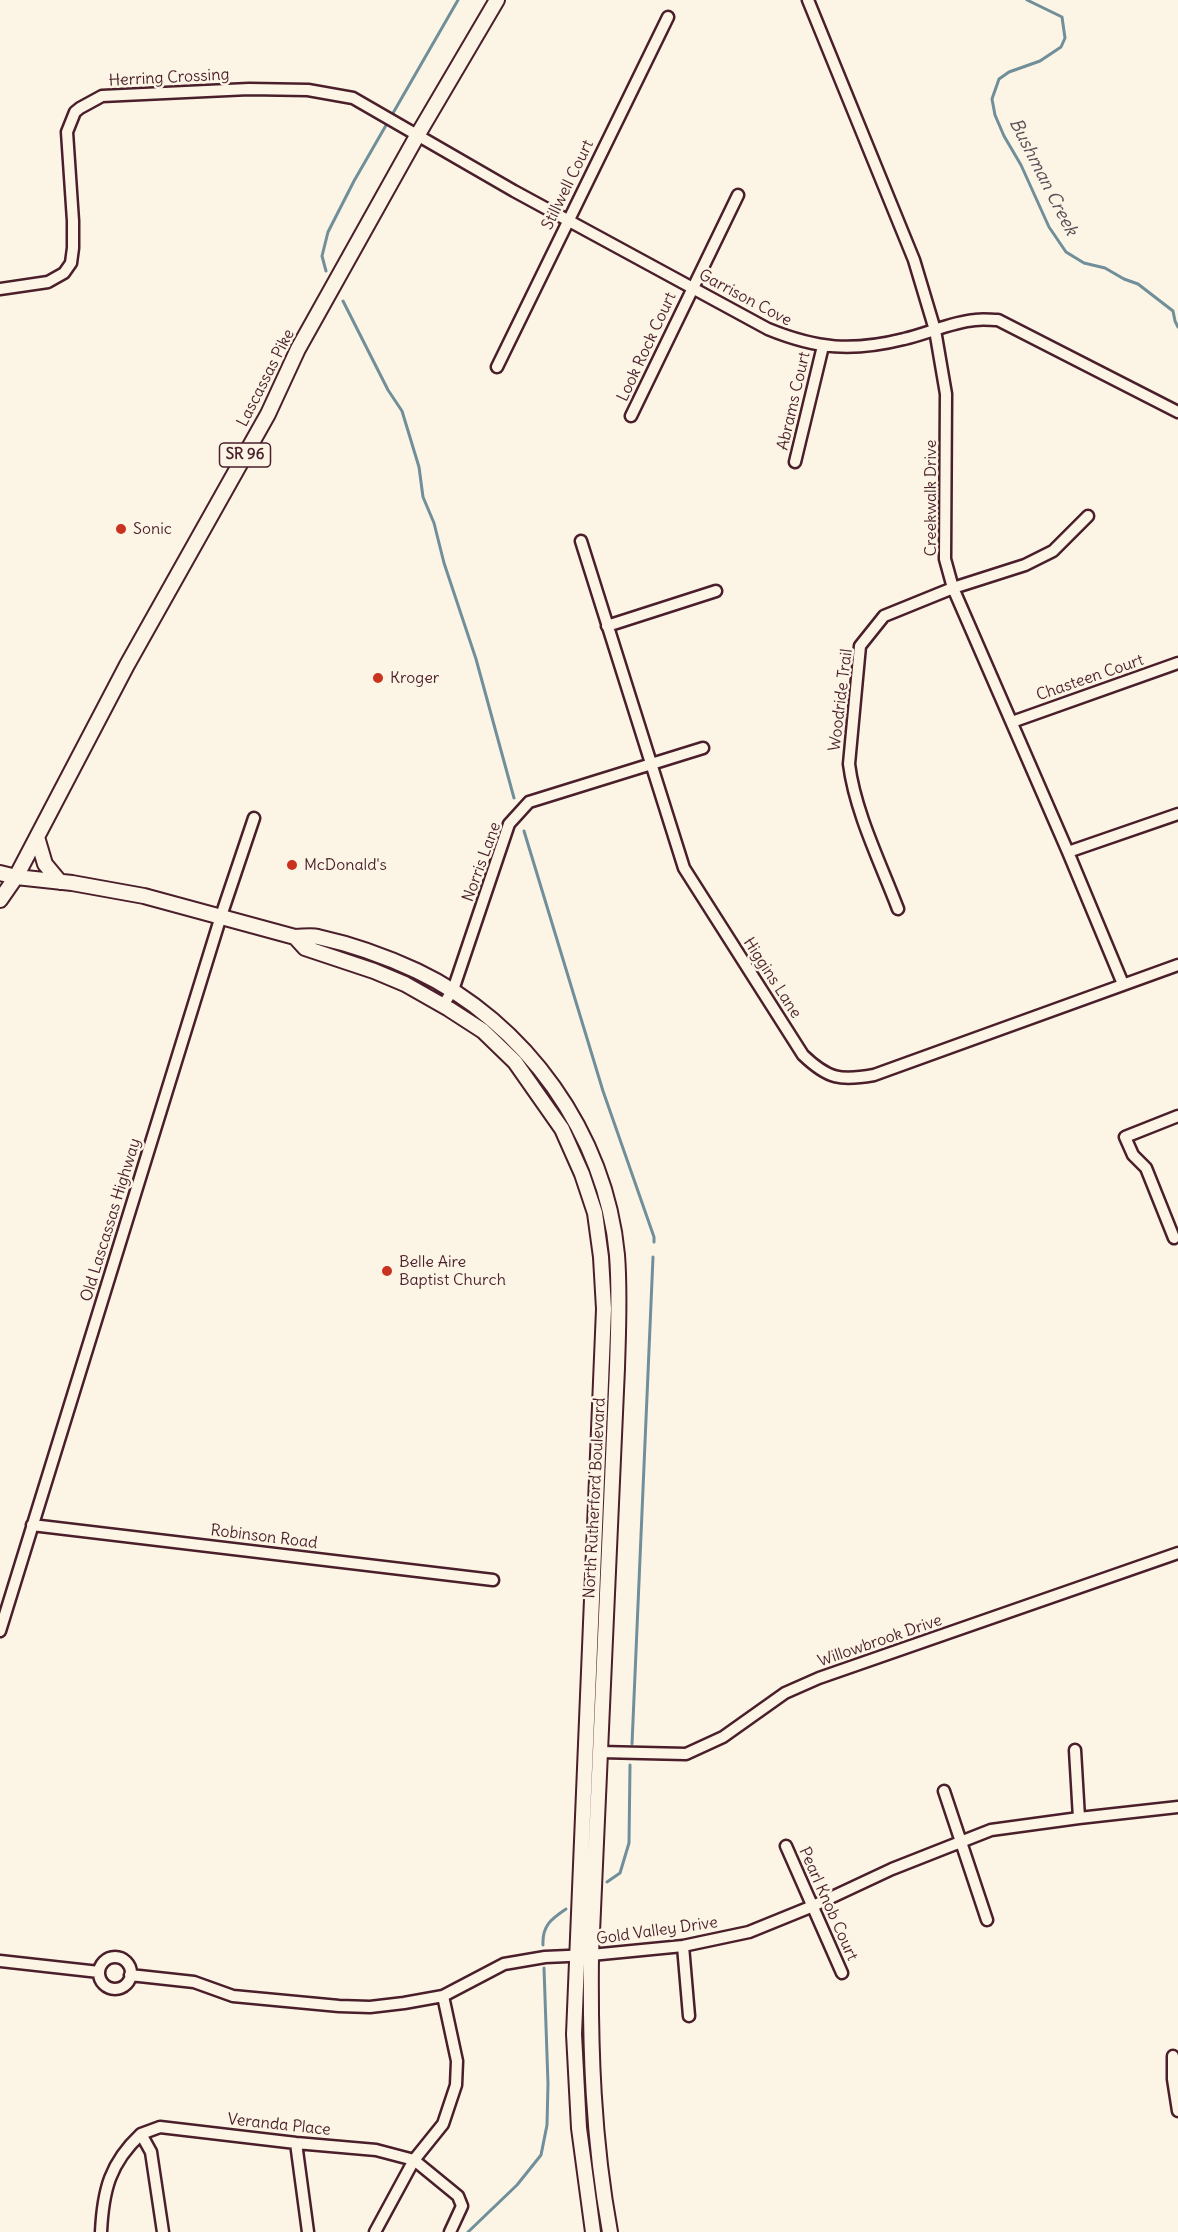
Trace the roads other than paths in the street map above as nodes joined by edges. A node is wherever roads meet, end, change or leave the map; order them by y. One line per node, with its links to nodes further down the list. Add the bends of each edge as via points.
1 (497, 0): 4 (main road, Lascassas Pike / SR 96)
2 (808, 0): 9 (street, Creekwalk Drive, via 914,260)
3 (668, 17): 6 (street, Stillwell Court)
4 (417, 136): 6 (street, Garrison Cove); 8 (street, Herring Crossing, via 353,98 308,90 102,96 75,112 67,132 73,221 71,263 64,273 48,282); 26 (main road, Lascassas Pike / SR 96, via 298,349 268,414 127,665)
5 (738, 195): 7 (street, Look Rock Court)
6 (568, 219): 7 (street, Garrison Cove); 11 (street, Stillwell Court)
7 (692, 287): 10 (street, Garrison Cove, via 768,330); 13 (street, Look Rock Court)
8 (0, 289)
9 (934, 330): 10 (street, Garrison Cove, via 862,347); 12 (street, Garrison Cove, via 975,320 998,320); 17 (street, Creekwalk Drive, via 946,394 945,559)
10 (823, 346): 14 (street, Abrams Court)
11 (497, 367)
12 (1178, 412)
13 (631, 416)
14 (795, 462)
15 (1088, 516): 17 (street, Woodride Trail, via 1053,551 1025,565)
16 (581, 541): 19 (street, Higgins Lane)
17 (953, 588): 21 (street, Creekwalk Drive); 33 (street, Woodride Trail, via 884,616 860,646 850,777)
18 (716, 591): 19 (street)
19 (607, 626): 23 (street, Higgins Lane)
20 (1178, 663): 21 (street, Chasteen Court)
21 (1012, 722): 27 (street, Creekwalk Drive)
22 (703, 748): 23 (street, Norris Lane)
23 (650, 764): 37 (street, Higgins Lane, via 684,868 803,1055 820,1071 847,1080 874,1075); 38 (street, Norris Lane, via 529,802 509,824)
24 (1178, 814): 27 (street)
25 (254, 818): 34 (street, Old Lascassas Highway)
26 (37, 837): 29 (main road, Lascassas Pike / SR 96); 31 (main road, via 45,864)
27 (1068, 852): 37 (street, Creekwalk Drive)
28 (0, 873): 29 (main road)
29 (16, 878): 30 (main road); 31 (main road, North Rutherford Boulevard); 32 (main road, Lascassas Pike / SR 96)
30 (0, 881)
31 (60, 882): 34 (main road, North Rutherford Boulevard, via 144,896)
32 (0, 900)
33 (898, 909)
34 (221, 916): 35 (main road, North Rutherford Boulevard); 42 (street, Old Lascassas Highway)
35 (295, 937): 38 (main road, North Rutherford Boulevard, via 316,936 398,962); 39 (main road, North Rutherford Boulevard, via 304,948 374,971)
36 (1178, 965): 37 (street, Higgins Lane)
37 (1123, 984)
38 (453, 990): 39 (street, Norris Lane); 47 (main road, North Rutherford Boulevard, via 516,1041 548,1078 587,1147 610,1212 617,1254 618,1309)
39 (443, 1005): 56 (main road, North Rutherford Boulevard, via 483,1031 515,1062 562,1129 595,1213 604,1309)
40 (1178, 1116): 41 (street, via 1125,1137 1133,1155 1146,1168)
41 (1174, 1238)
42 (32, 1525): 44 (street, Robinson Road); 45 (street, Old Lascassas Highway)
43 (1178, 1553): 47 (street, Willowbrook Drive, via 819,1678 785,1693 723,1737 686,1754)
44 (493, 1580)
45 (0, 1631)
46 (1075, 1749): 50 (street)
47 (600, 1752): 57 (main road, North Rutherford Boulevard)
48 (944, 1791): 51 (street)
49 (1178, 1807): 50 (street, Gold Valley Drive)
50 (1079, 1818): 51 (street, Gold Valley Drive, via 991,1830)
51 (961, 1841): 53 (street, Gold Valley Drive); 54 (street)
52 (786, 1846): 53 (street, Pearl Knob Court)
53 (813, 1906): 55 (street, Gold Valley Drive, via 749,1932); 60 (street, Pearl Knob Court)
54 (987, 1920)
55 (683, 1946): 57 (street, Gold Valley Drive); 63 (street)
56 (576, 1955): 57 (street, Gold Valley Drive); 62 (street, Gold Valley Drive, via 504,1964); 70 (main road, North Rutherford Boulevard, via 576,2084)
57 (591, 1955): 69 (main road, North Rutherford Boulevard, via 594,2109)
58 (0, 1961): 59 (street)
59 (99, 1972): 61 (street, via 103,1983 112,1989 123,1987); 61 (street, via 107,1959 117,1958 126,1962)
60 (842, 1973)
61 (130, 1975): 62 (street, Gold Valley Drive, via 194,1982 233,1996 339,2006 370,2007)
62 (443, 1996): 68 (street, via 457,2061 456,2085 443,2124)
63 (689, 2016)
64 (1173, 2056): 65 (street)
65 (1178, 2111)
66 (141, 2134): 67 (street, Veranda Place, via 160,2127); 71 (street, via 112,2168); 72 (street, via 151,2151)
67 (296, 2143): 68 (street, Veranda Place, via 376,2150); 73 (street)
68 (414, 2160): 74 (street); 75 (street, via 458,2196 462,2206)
69 (606, 2211): 70 (main road); 77 (main road, North Rutherford Boulevard)
70 (590, 2214): 76 (main road, North Rutherford Boulevard)
71 (101, 2232)
72 (163, 2232)
73 (309, 2232)
74 (375, 2232)
75 (450, 2232)
76 (593, 2232)
77 (610, 2232)

